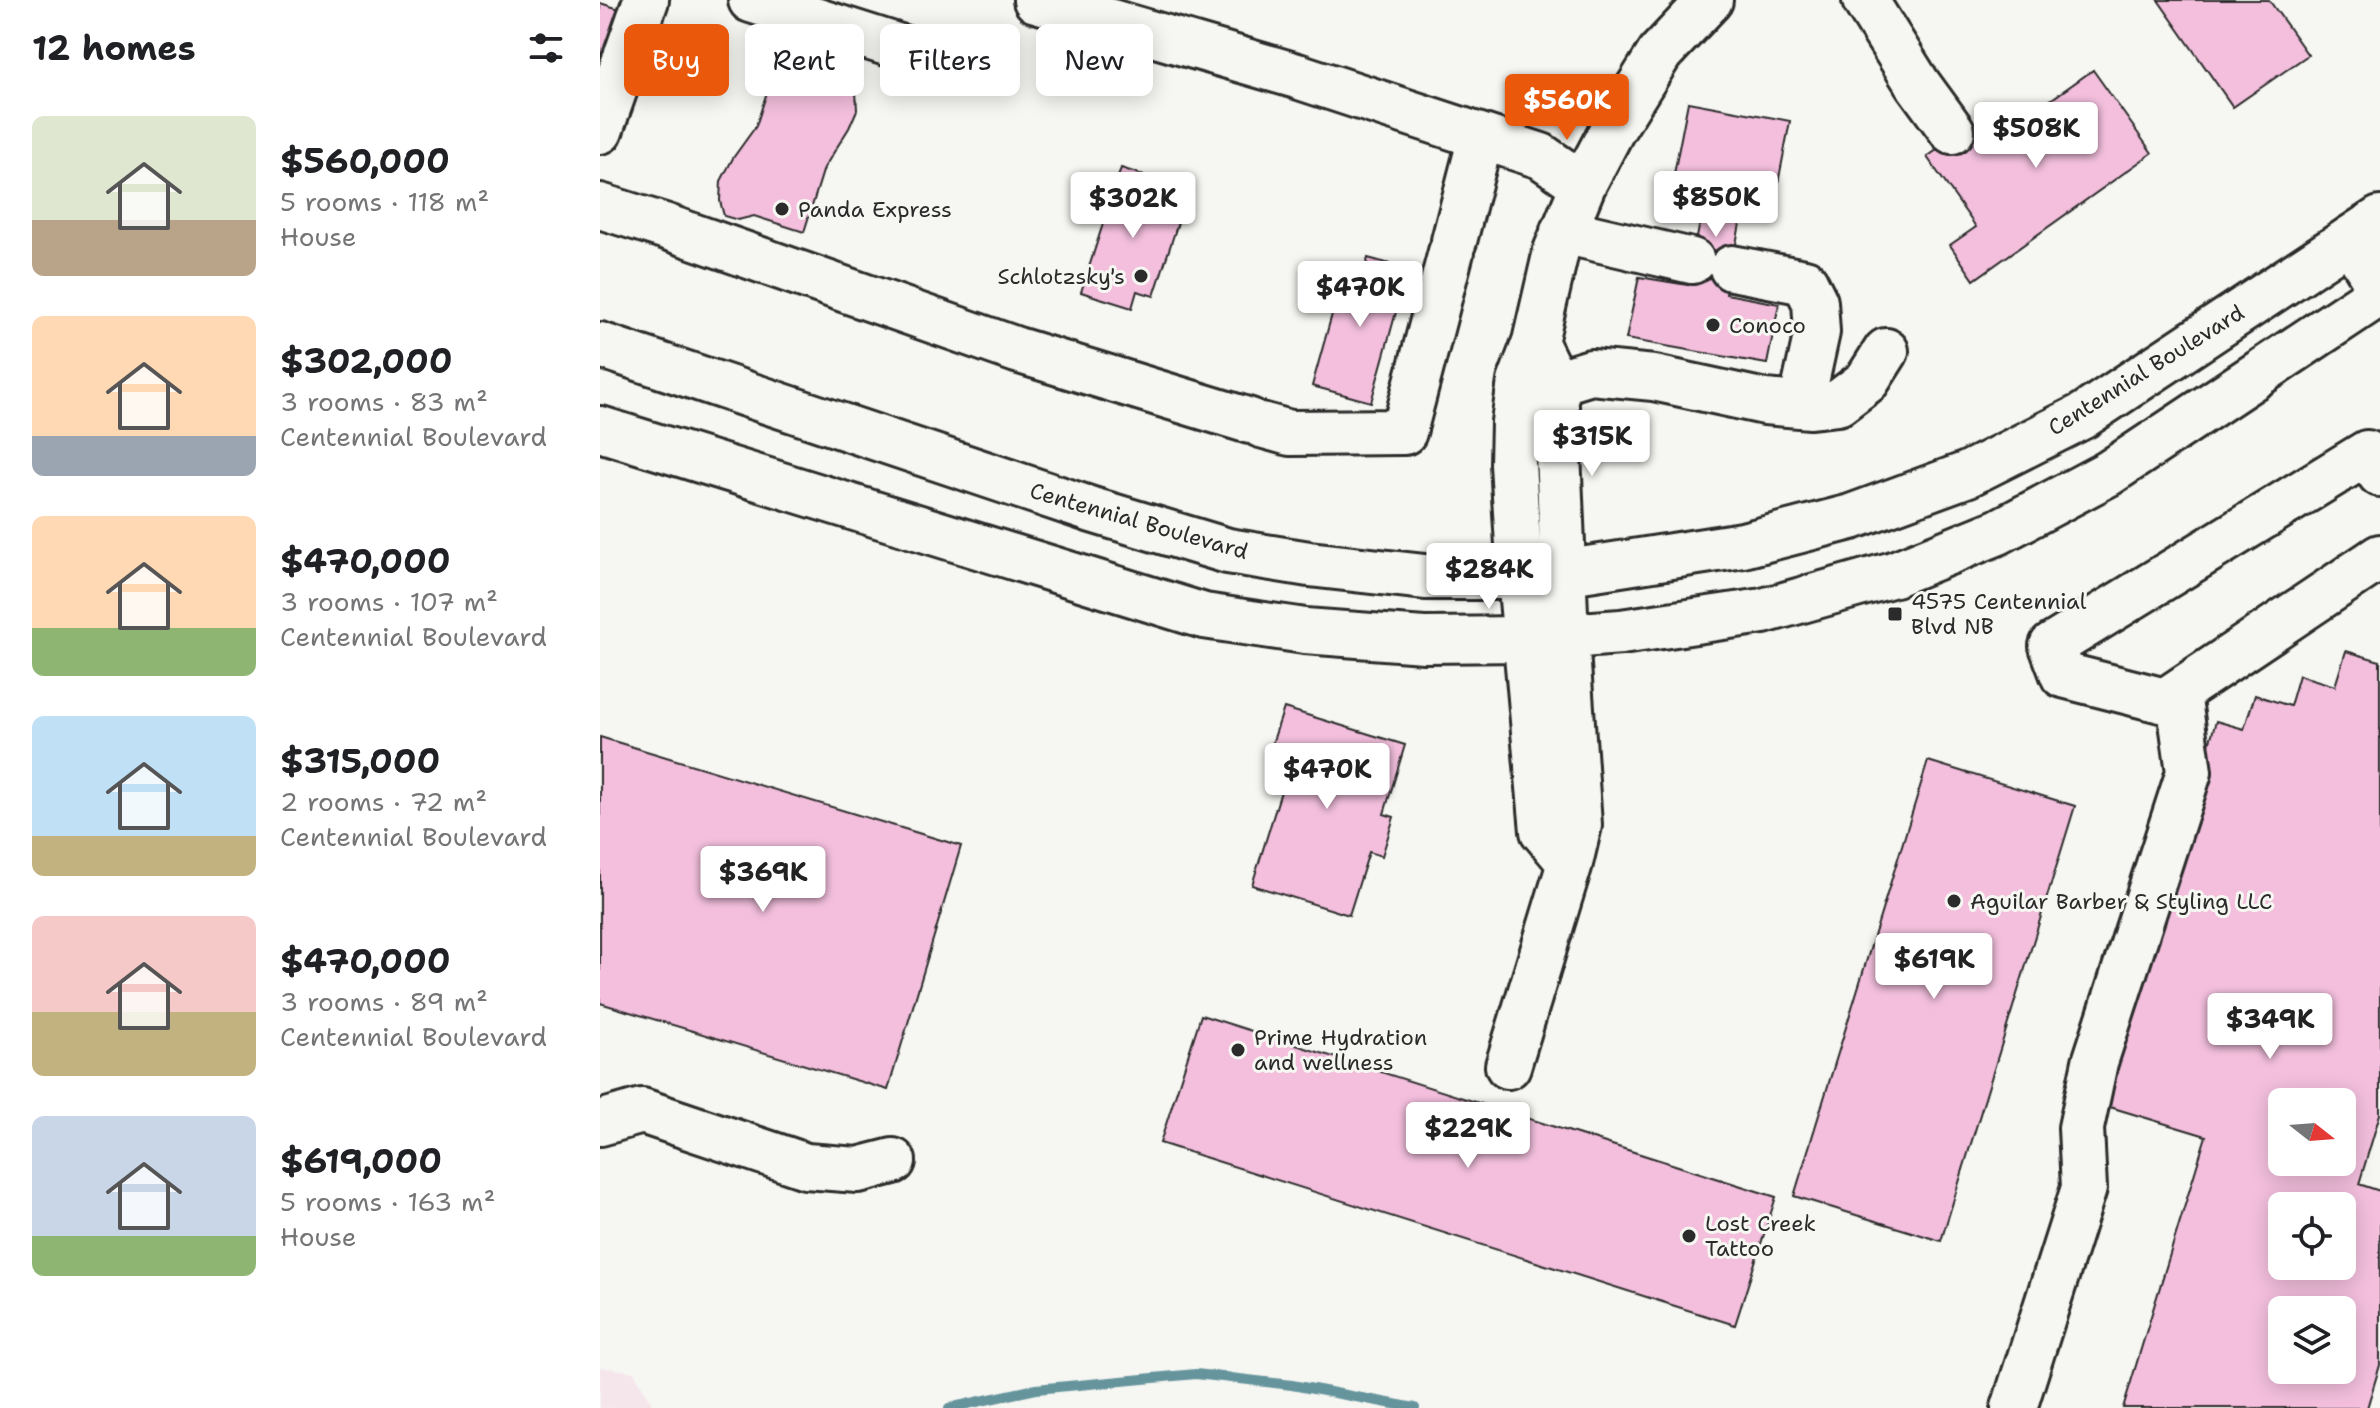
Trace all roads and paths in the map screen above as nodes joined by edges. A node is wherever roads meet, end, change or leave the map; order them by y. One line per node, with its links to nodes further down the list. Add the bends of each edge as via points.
1 (646, 0): 7 (main road)
2 (751, 0): 6 (main road)
3 (1036, 0): 9 (main road, via 1297,76)
4 (1710, 0): 10 (main road, via 1660,53)
5 (1865, 0): 8 (main road)
6 (880, 41)
7 (600, 131)
8 (1952, 131)
9 (1481, 137): 10 (main road, via 1541,156); 11 (main road, via 1404,432 1290,433 1017,350)
10 (1583, 185): 13 (main road)
11 (600, 206)
12 (2365, 229): 14 (main road); 23 (main road, Centennial Boulevard, via 2083,416 1968,474 1851,517 1743,545)
13 (1563, 231): 15 (main road); 19 (main road, via 1805,282 1815,302 1817,332)
14 (2380, 291): 25 (main road, via 2109,473 1998,532 1894,574 1763,611)
15 (1535, 342): 18 (main road); 24 (main road, via 1520,382 1514,422)
16 (600, 345): 24 (main road, Centennial Boulevard, via 1228,551 1425,577)
17 (1886, 351): 19 (main road, via 1867,381 1838,403)
18 (1555, 383): 19 (main road, via 1591,372); 23 (main road)
19 (1801, 405)
20 (600, 429): 25 (main road, via 1204,616 1409,639)
21 (2380, 474): 26 (main road, via 2367,453 2052,646 2063,675 2165,701)
22 (2380, 557): 26 (main road)
23 (1562, 573): 24 (main road, Centennial Boulevard); 25 (main road)
24 (1520, 577): 25 (main road)
25 (1546, 637): 27 (main road, via 1543,831 1570,863)
26 (2178, 693): 30 (main road, via 2189,772 2095,1062 2081,1128 2084,1188)
27 (1508, 1066)
28 (600, 1123): 29 (main road, via 642,1111 806,1166 858,1170)
29 (893, 1161)
30 (2014, 1408)

